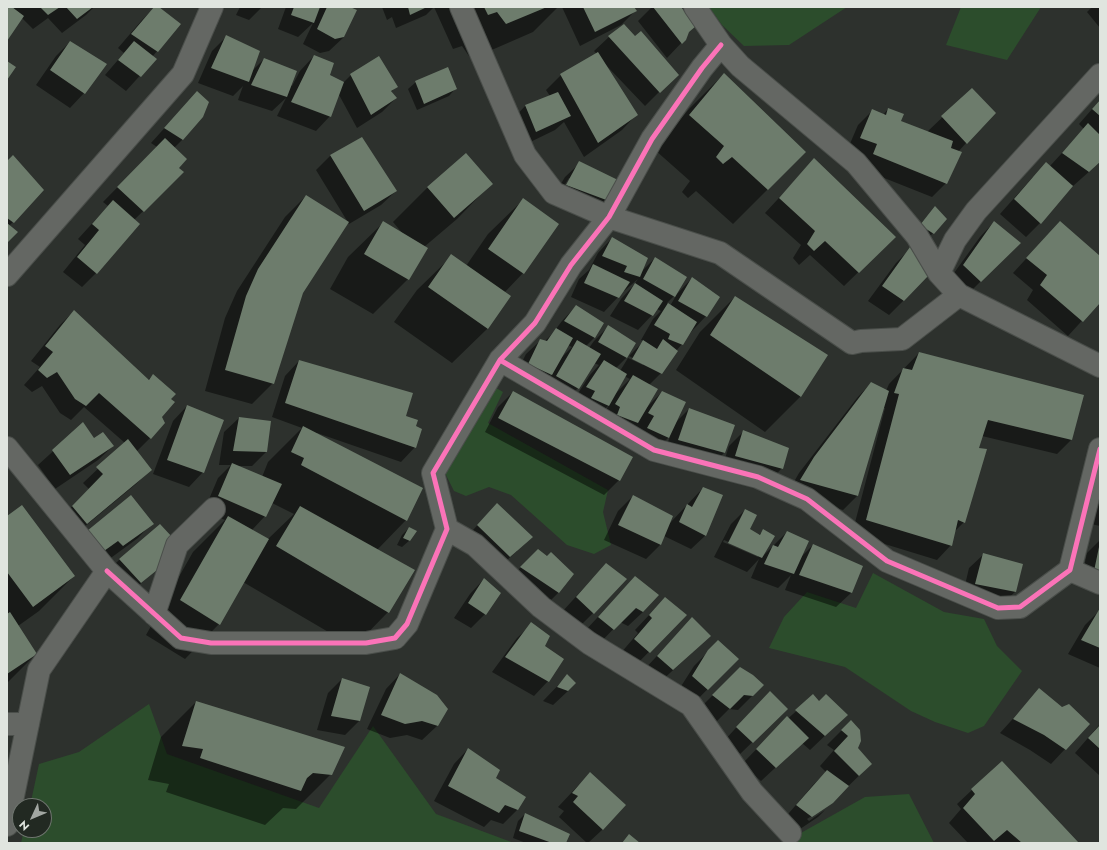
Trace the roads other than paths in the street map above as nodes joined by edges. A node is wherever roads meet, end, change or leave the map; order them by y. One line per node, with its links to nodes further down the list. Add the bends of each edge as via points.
1 (212, 7): 8 (street, via 183,74)
2 (461, 7): 6 (street, via 525,155 554,194)
3 (695, 7): 4 (street)
4 (721, 45): 6 (street, via 652,140); 7 (street, via 740,66 856,164 917,236)
5 (1100, 75): 7 (street, via 976,211 955,240)
6 (609, 217): 9 (street, via 720,253 852,343 902,339); 10 (street, via 571,265 535,323)
7 (939, 273): 9 (street)
8 (7, 275)
9 (959, 295): 11 (street)
10 (500, 360): 15 (street, via 433,472); 16 (street, via 654,450 758,477 807,499 887,561 998,608 1020,607)
11 (1100, 366)
12 (7, 448): 17 (street)
13 (1100, 449): 16 (street)
14 (214, 509): 19 (street, via 177,545)
15 (447, 529): 19 (street, via 407,624 395,638 366,643 211,643 181,638); 22 (street, via 475,545 541,607 589,643 692,705 752,792)
16 (1070, 570): 18 (street)
17 (107, 571): 19 (street); 20 (street, via 39,670)
18 (1100, 583)
19 (154, 614)
20 (17, 724): 21 (street)
21 (7, 824)
22 (790, 833)

